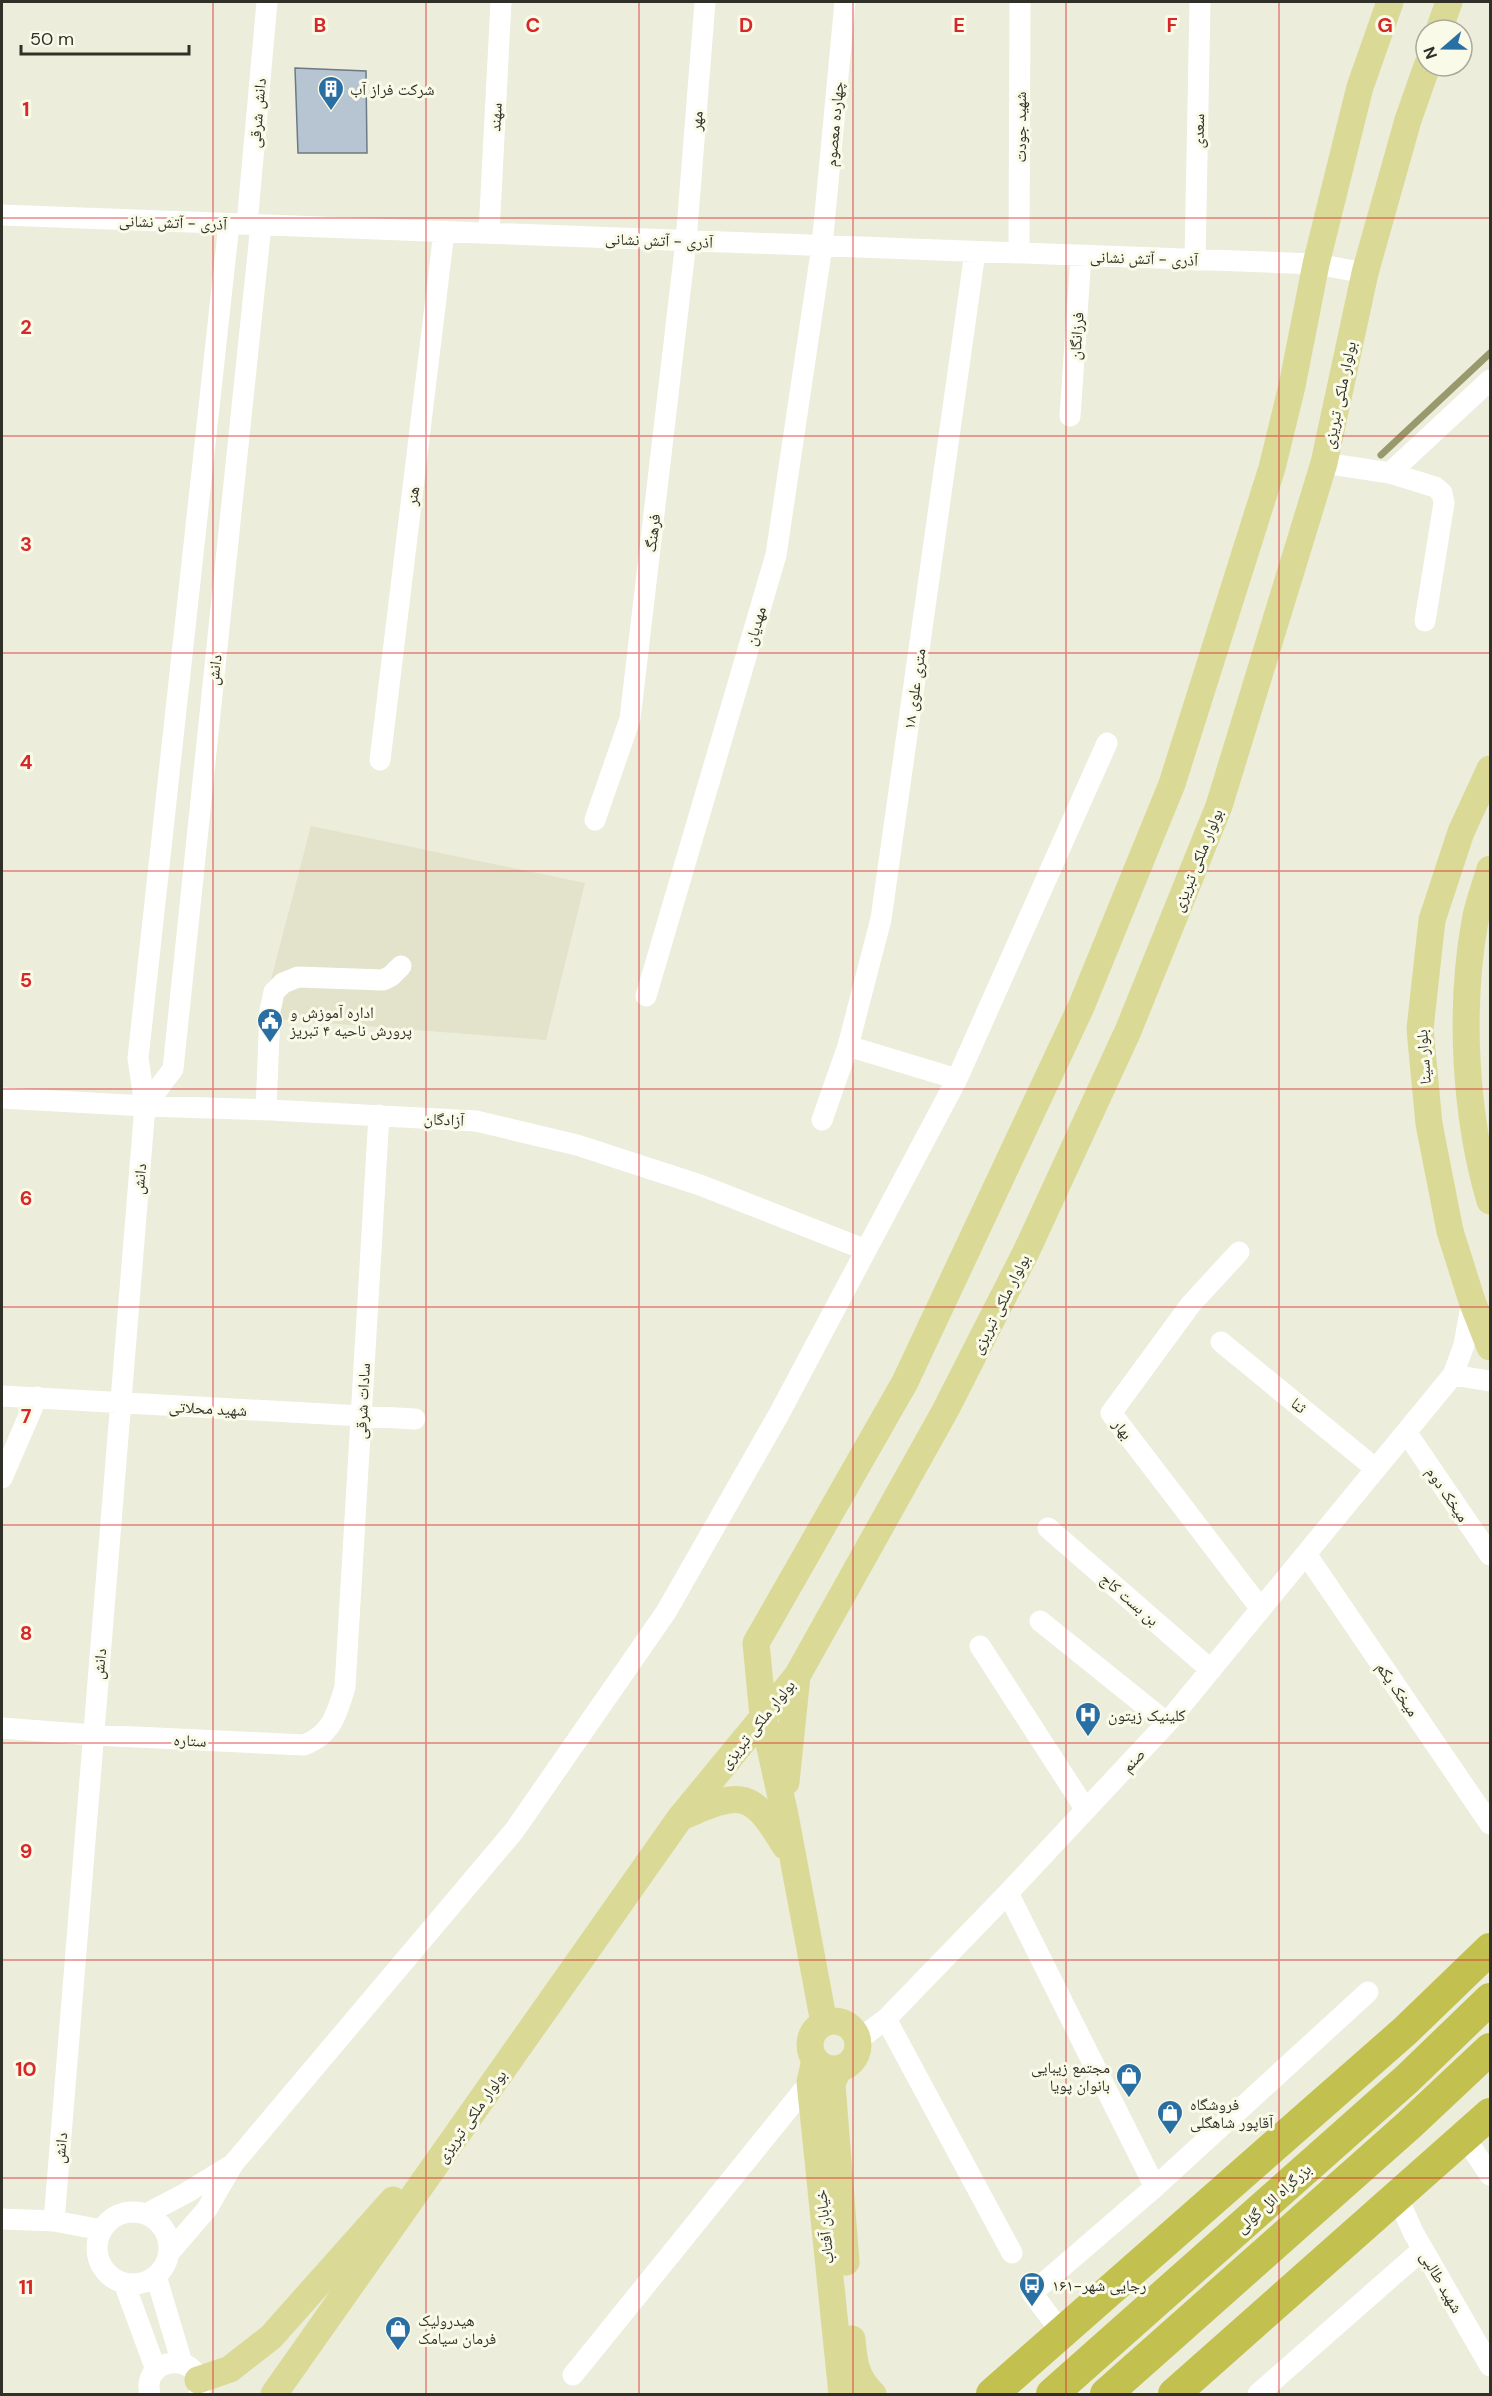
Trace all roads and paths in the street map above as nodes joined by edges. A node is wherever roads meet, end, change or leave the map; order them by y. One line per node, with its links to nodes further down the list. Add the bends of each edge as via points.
1 (267, 2): 12 (street, دانش شرقی)
2 (501, 2): 14 (street, سهند)
3 (705, 2): 15 (street, مهر)
4 (845, 2): 16 (street, چهارده معصوم)
5 (1020, 2): 18 (street, شهید جودت)
6 (1200, 2): 20 (street, سعدی)
7 (1390, 2): 21 (main road, via 1360,87)
8 (1449, 2): 9 (main road)
9 (1443, 18)
10 (1423, 78): 22 (main road, بولوار ملکی تبریزی)
11 (2, 215): 12 (street, آذرى - آتش نشانى)
12 (246, 224): 13 (street, آذرى - آتش نشانى); 38 (street, دانش, via 138,1058); 38 (street, دانش, via 173,1069)
13 (444, 232): 14 (street, آذرى - آتش نشانى); 29 (street, هنر)
14 (489, 233): 15 (street, آذرى - آتش نشانى)
15 (686, 241): 16 (street, آذرى - آتش نشانى); 31 (street, فرهنگ, via 630,719)
16 (822, 246): 17 (street, آذرى - آتش نشانى); 34 (street, مهدیان, via 776,555)
17 (975, 252): 18 (street, آذرى - آتش نشانى); 35 (street, ۱۸ متری علوی, via 881,919)
18 (1019, 253): 19 (street, آذرى - آتش نشانى)
19 (1081, 256): 20 (street, آذرى - آتش نشانى); 24 (street, فرزانگان)
20 (1195, 260): 21 (street, آذرى - آتش نشانى)
21 (1316, 264): 22 (street, آذرى - آتش نشانى); 67 (main road, via 1272,468 1172,784 1094,975 905,1382 756,1643)
22 (1365, 273): 25 (main road, بولوار ملکی تبریزی)
23 (1491, 380): 26 (street)
24 (1070, 416)
25 (1324, 463): 26 (street); 65 (main road, بولوار ملکی تبریزی, via 1219,806 1128,1031 1016,1274 945,1411)
26 (1390, 473): 27 (street, via 1435,487 1442,493 1444,503)
27 (1425, 621)
28 (1107, 743): 36 (street)
29 (380, 760)
30 (1491, 770): 45 (main road, بلوار سینا, via 1461,832 1432,920 1420,1029 1429,1124 1450,1231)
31 (595, 820)
32 (1491, 869): 42 (main road, via 1475,921 1466,1007 1470,1097)
33 (401, 966): 39 (street, via 383,980 298,977 274,992)
34 (646, 996)
35 (848, 1046): 36 (street); 41 (street, ۱۸ متری علوی)
36 (957, 1079): 43 (street)
37 (2, 1098): 38 (street, آزادگان)
38 (145, 1106): 39 (street, آزادگان); 52 (street, دانش)
39 (266, 1110): 40 (street, آزادگان)
40 (379, 1115): 43 (street, آزادگان, via 476,1121 578,1145 700,1185); 53 (street, سادات شرقی)
41 (822, 1120)
42 (1491, 1202)
43 (866, 1250): 88 (street, via 779,1414 666,1612 575,1746 514,1831)
44 (1239, 1252): 61 (street, بهار, via 1191,1304 1111,1413)
45 (1472, 1301): 47 (main road, بلوار سینا); 48 (street, صنم, via 1464,1345)
46 (1221, 1341): 56 (street, ثنا)
47 (1491, 1347)
48 (1453, 1375): 49 (street); 55 (street, صنم)
49 (1491, 1381)
50 (2, 1396): 51 (street, شهید محلاتی)
51 (37, 1397): 52 (street, شهید محلاتی); 57 (street)
52 (121, 1403): 53 (street, شهید محلاتی); 70 (street, دانش)
53 (361, 1416): 54 (street, شهید محلاتی); 66 (street, سادات شرقی)
54 (415, 1419)
55 (1406, 1432): 56 (street, صنم); 60 (street, میخک دوم)
56 (1376, 1468): 59 (street, صنم)
57 (2, 1478)
58 (1048, 1528): 64 (street, بن بست کاج)
59 (1306, 1554): 61 (street, صنم); 74 (street, میخک یکم)
60 (1491, 1556)
61 (1261, 1609): 64 (street, صنم)
62 (1040, 1621): 68 (street)
63 (980, 1646): 71 (street)
64 (1211, 1670): 68 (street, صنم)
65 (797, 1676): 67 (main road, بولوار ملکی تبریزی); 72 (main road, via 786,1761)
66 (345, 1687): 70 (street, ستاره, via 333,1724 321,1737 304,1745)
67 (763, 1716): 72 (main road); 73 (main road, بولوار ملکی تبریزی)
68 (1167, 1724): 71 (street, صنم)
69 (2, 1728): 70 (street, ستاره)
70 (94, 1735): 94 (street, دانش)
71 (1086, 1810): 76 (street, صنم)
72 (785, 1815): 75 (main road)
73 (680, 1818): 75 (main road, via 718,1801 747,1801 758,1807 771,1823); 85 (main road, بولوار ملکی تبریزی)
74 (1491, 1824)
75 (793, 1859): 81 (main road)
76 (1008, 1893): 80 (street, صنم); 90 (street)
77 (1491, 1949): 101 (highway, via 1405,2031)
78 (1368, 1992): 90 (street)
79 (1491, 1999): 111 (highway, بزرگراه ائل گؤلی, via 1407,2079)
80 (886, 2019): 82 (street, صنم); 98 (street)
81 (825, 2023): 82 (main road, via 845,2024); 84 (main road, via 811,2039 812,2054)
82 (858, 2040): 84 (main road, via 852,2062)
83 (1491, 2049): 112 (highway)
84 (821, 2070): 103 (street); 108 (main road, خیابان آفتاب); 109 (main road, via 832,2084 853,2361 862,2384)
85 (477, 2107): 104 (main road, via 271,2337 230,2369); 107 (main road, بولوار ملکی تبریزی)
86 (1491, 2114): 87 (highway)
87 (1465, 2138): 89 (street); 91 (highway)
88 (233, 2164): 92 (street); 97 (street, via 207,2210)
89 (1491, 2175)
90 (1155, 2187): 101 (street, via 1032,2293)
91 (1397, 2196): 96 (street, شهید طالبی); 106 (highway)
92 (146, 2214): 95 (street, via 122,2214); 97 (street, via 164,2229)
93 (2, 2218): 94 (street)
94 (54, 2221): 95 (street)
95 (102, 2230): 100 (street, via 98,2256 106,2271)
96 (1423, 2249): 102 (street, شهید طالبی); 113 (street)
97 (169, 2253): 99 (street)
98 (1012, 2253)
99 (156, 2276): 100 (street, via 141,2284); 104 (street)
100 (124, 2283): 105 (street)
101 (1062, 2333): 110 (highway)
102 (1491, 2366)
103 (573, 2375)
104 (193, 2379): 105 (street, via 168,2363)
105 (150, 2387)
106 (1186, 2390)
107 (274, 2394)
108 (842, 2394)
109 (873, 2394)
110 (992, 2394)
111 (1052, 2394)
112 (1106, 2394)
113 (1258, 2394)

